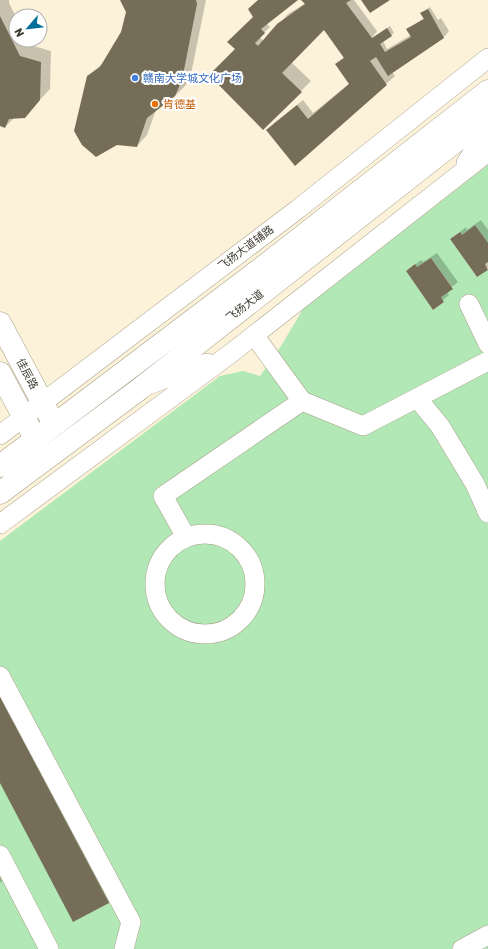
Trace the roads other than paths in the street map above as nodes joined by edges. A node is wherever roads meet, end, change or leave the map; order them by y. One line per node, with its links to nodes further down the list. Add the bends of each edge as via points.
1 (488, 58): 6 (street, 飞扬大道辅路)
2 (485, 98): 7 (main road, 飞扬大道); 15 (main road, 飞扬大道)
3 (488, 129): 5 (street)
4 (488, 152): 5 (street)
5 (458, 176): 10 (street)
6 (298, 209): 7 (street); 18 (street, 飞扬大道辅路)
7 (259, 270): 20 (main road, 飞扬大道)
8 (470, 304): 11 (street)
9 (0, 323): 18 (main road, 佳辰路)
10 (254, 335): 12 (street); 17 (street)
11 (488, 344)
12 (230, 354): 15 (street); 26 (street)
13 (488, 361): 16 (street)
14 (0, 373): 19 (main road)
15 (141, 388): 24 (main road, 飞扬大道)
16 (417, 398): 17 (street, via 363,426); 25 (street, via 440,426 475,484)
17 (302, 401): 27 (street, via 163,496)
18 (42, 403): 19 (street, 飞扬大道辅路); 20 (main road, 佳辰路)
19 (24, 417): 21 (street, 飞扬大道辅路); 22 (main road)
20 (54, 424): 22 (main road, 飞扬大道)
21 (0, 435)
22 (35, 438): 23 (main road, 飞扬大道)
23 (0, 466)
24 (0, 493)
25 (488, 513)
26 (0, 524)
27 (186, 537): 27 (street, via 171,546 158,566 155,577 156,594 162,611 174,624 190,632 207,634 224,631 237,623 248,611 254,596 252,564 244,551 217,534 201,533)
28 (0, 676): 32 (street, via 131,922)
29 (0, 855): 31 (street)
30 (488, 935): 33 (street)
31 (49, 949)
32 (124, 949)
33 (462, 949)

